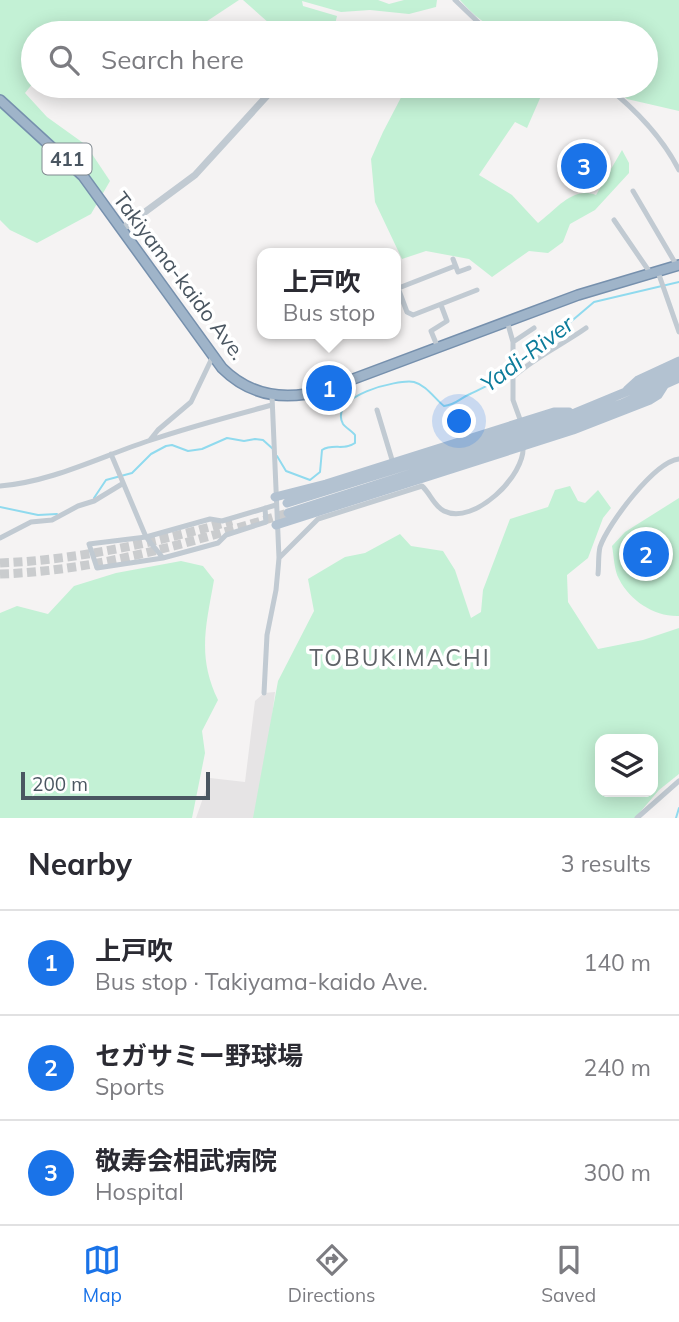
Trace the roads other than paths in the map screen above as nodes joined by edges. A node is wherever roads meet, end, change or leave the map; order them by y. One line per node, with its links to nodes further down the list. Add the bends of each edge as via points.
1 (455, 0): 2 (street)
2 (477, 21)
3 (265, 98): 9 (street, via 195,175)
4 (622, 98): 6 (street, via 656,134)
5 (0, 100): 9 (highway, Takiyama-kaido Ave. / 411, via 75,168)
6 (679, 170)
7 (633, 191): 10 (street)
8 (614, 220): 12 (street)
9 (122, 229): 23 (highway, Takiyama-kaido Ave. / 411)
10 (678, 266): 12 (highway, Takiyama-kaido Ave. / 411)
11 (469, 268): 13 (street, via 458,272 454,263)
12 (657, 275): 17 (highway, Takiyama-kaido Ave. / 411, via 578,295); 20 (street)
13 (401, 287)
14 (477, 290): 16 (street)
15 (401, 298): 16 (street, via 411,315)
16 (441, 305): 22 (street, via 447,321 431,331)
17 (507, 321): 21 (street); 22 (highway, Takiyama-kaido Ave. / 411)
18 (534, 328): 21 (street)
19 (586, 328): 26 (street)
20 (679, 331)
21 (513, 342): 26 (street)
22 (438, 348): 30 (highway, Takiyama-kaido Ave. / 411, via 324,390)
23 (213, 356): 30 (highway, Takiyama-kaido Ave. / 411, via 237,381); 34 (street, via 191,402)
24 (679, 361): 29 (main road, via 635,381)
25 (679, 370): 29 (main road)
26 (513, 375): 33 (street, via 513,400)
27 (679, 378): 28 (main road)
28 (665, 384): 32 (main road, via 557,427 288,508); 35 (main road, via 650,400)
29 (624, 394): 32 (main road)
30 (272, 400): 34 (street); 42 (street)
31 (377, 411): 38 (street)
32 (575, 413): 33 (main road, via 554,412)
33 (521, 422): 38 (main road)
34 (150, 440): 36 (street)
35 (523, 446): 39 (main road); 39 (street, via 524,454 505,486 475,509 444,511)
36 (111, 454): 40 (street); 41 (street, via 55,474)
37 (679, 459): 49 (street, via 659,469 618,516 599,549)
38 (393, 463): 42 (main road)
39 (421, 482): 44 (main road); 48 (street, via 318,519)
40 (122, 484): 45 (street); 46 (street, via 52,520 31,523)
41 (0, 486)
42 (275, 501): 43 (street); 44 (street)
43 (265, 508): 45 (street); 47 (street, via 266,522 226,535 218,543)
44 (276, 525): 48 (street)
45 (146, 537): 47 (street); 47 (street, via 89,544 97,568)
46 (0, 538)
47 (163, 558)
48 (279, 558): 50 (street)
49 (598, 574)
50 (264, 693)
51 (679, 781): 52 (street)
52 (637, 818)

